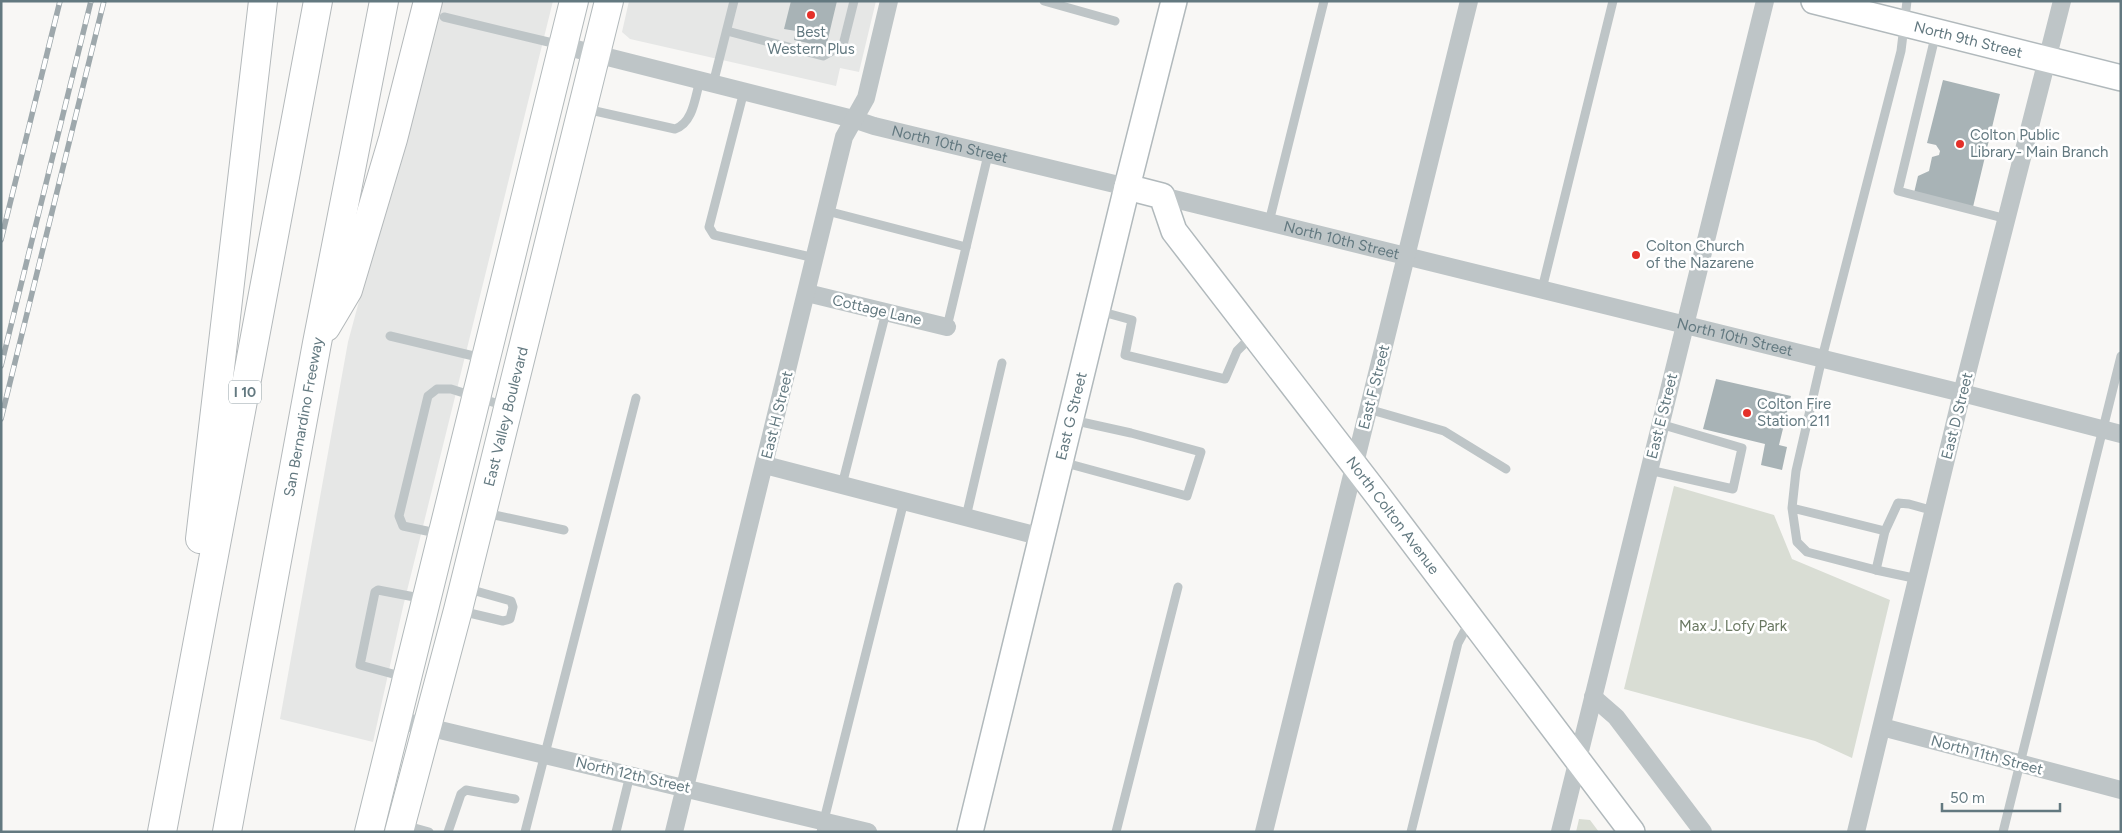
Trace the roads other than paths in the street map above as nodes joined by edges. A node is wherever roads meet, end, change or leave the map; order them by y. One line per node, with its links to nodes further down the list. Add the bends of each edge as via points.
1 (263, 1): 91 (main road)
2 (318, 1): 91 (main road, I 10)
3 (384, 1): 47 (main road, San Bernardino Freeway)
4 (574, 1): 22 (main road)
5 (609, 1): 23 (main road, East Valley Boulevard)
6 (734, 1): 20 (lane)
7 (854, 1): 20 (lane, via 843,45 823,56)
8 (890, 1): 29 (street, East H Street, via 866,98)
9 (1044, 1): 19 (lane)
10 (1174, 1): 31 (street, East G Street)
11 (1324, 1): 35 (lane)
12 (1469, 1): 37 (street, East F Street)
13 (1613, 1): 39 (lane)
14 (1764, 1): 43 (street, East E Street)
15 (1814, 1): 18 (street, North 9th Street)
16 (2062, 1): 24 (street, East D Street)
17 (436, 9): 22 (lane); 47 (main road, via 348,290)
18 (1906, 13): 21 (street, North 9th Street); 49 (lane, via 1901,51)
19 (1115, 21)
20 (727, 31): 26 (lane)
21 (1937, 32): 24 (street, North 9th Street); 34 (lane, via 1898,191)
22 (564, 46): 23 (street, North 10th Street); 50 (main road)
23 (597, 54): 26 (street, North 10th Street); 28 (main road, East Valley Boulevard)
24 (2047, 60): 25 (street, North 9th Street); 34 (street, East D Street)
25 (2121, 78)
26 (706, 82): 27 (street, North 10th Street); 28 (lane, via 684,126 675,129)
27 (744, 91): 29 (street, North 10th Street); 38 (lane, via 709,227 714,235)
28 (582, 109): 55 (main road, East Valley Boulevard)
29 (854, 119): 30 (street, North 10th Street); 33 (street, East H Street, via 844,137)
30 (988, 155): 31 (street, North 10th Street); 36 (lane)
31 (1127, 187): 32 (street, North 10th Street); 41 (street, East G Street)
32 (1162, 196): 35 (street, North 10th Street); 45 (street, North Colton Avenue, via 1174,231)
33 (827, 211): 36 (lane); 38 (street, East H Street)
34 (2007, 219): 52 (street, East D Street)
35 (1269, 222): 37 (street, North 10th Street)
36 (966, 247): 44 (lane)
37 (1408, 256): 39 (street, North 10th Street); 56 (street, East F Street)
38 (815, 258): 40 (street, East H Street)
39 (1542, 289): 43 (street, North 10th Street)
40 (807, 294): 42 (street, Cottage Lane); 62 (street, East H Street)
41 (1098, 311): 45 (lane, via 1132,320 1125,355 1225,379 1237,350); 57 (street, East G Street)
42 (886, 312): 44 (street, Cottage Lane); 66 (lane)
43 (1685, 325): 49 (street, North 10th Street); 58 (street, East E Street)
44 (947, 327)
45 (1254, 334): 63 (street, North Colton Avenue)
46 (390, 336): 50 (lane)
47 (317, 343): 98 (main road, San Bernardino Freeway)
48 (2121, 356): 59 (lane)
49 (1822, 358): 52 (street, North 10th Street); 68 (lane, via 1796,471)
50 (487, 359): 53 (main road)
51 (1002, 363): 71 (lane)
52 (1962, 393): 59 (street, North 10th Street); 69 (street, East D Street)
53 (478, 397): 55 (lane); 74 (main road); 74 (lane, via 451,388 437,389 428,396 399,516 402,526)
54 (636, 398): 87 (lane)
55 (509, 407): 70 (main road, East Valley Boulevard)
56 (1368, 409): 63 (street, East F Street); 64 (lane, via 1444,431)
57 (1071, 420): 61 (street, East G Street); 61 (lane, via 1201,452 1187,496)
58 (1660, 424): 65 (street, East E Street); 65 (lane, via 1742,448 1733,489)
59 (2103, 429): 60 (street, North 10th Street); 89 (lane)
60 (2121, 434)
61 (1061, 462): 75 (street, East G Street)
62 (765, 465): 66 (street); 92 (street, East H Street)
63 (1354, 466): 81 (street, North Colton Avenue); 108 (street, East F Street)
64 (1506, 469)
65 (1649, 470): 83 (street, East E Street)
66 (842, 485): 67 (street)
67 (904, 500): 71 (street); 95 (lane)
68 (1792, 508): 73 (lane); 76 (lane, via 1797,542 1807,552)
69 (1934, 511): 73 (lane, via 1898,503); 77 (street, East D Street)
70 (482, 512): 72 (lane); 79 (main road, East Valley Boulevard)
71 (966, 517): 75 (street)
72 (564, 530)
73 (1885, 531): 76 (lane)
74 (443, 535): 80 (main road)
75 (1042, 538): 106 (street, East G Street)
76 (1876, 570): 77 (lane)
77 (1918, 580): 85 (street, East D Street)
78 (1178, 587): 107 (lane)
79 (461, 599): 79 (lane, via 503,621 510,620 511,601); 86 (main road, East Valley Boulevard)
80 (428, 600): 82 (main road); 82 (lane, via 375,592 360,665)
81 (1471, 618): 88 (street, North Colton Avenue); 109 (lane, via 1458,643)
82 (408, 678): 84 (main road)
83 (1593, 697): 88 (street, East E Street); 112 (street, via 1616,717)
84 (398, 720): 86 (street, North 12th Street); 99 (main road)
85 (1882, 727): 89 (street, North 11th Street); 113 (street, East D Street)
86 (426, 728): 87 (street, North 12th Street); 96 (main road, East Valley Boulevard)
87 (544, 755): 90 (street, North 12th Street); 102 (lane)
88 (1578, 760): 110 (street, East E Street); 111 (street, North Colton Avenue)
89 (2020, 764): 93 (street, North 11th Street); 114 (lane)
90 (630, 775): 92 (street, North 12th Street); 103 (lane)
91 (172, 782): 97 (main road, I 10)
92 (685, 787): 95 (street, North 12th Street); 104 (street, East H Street)
93 (2121, 790)
94 (515, 800): 101 (lane, via 466,790 461,794)
95 (822, 826): 105 (street, North 12th Street)
96 (400, 828): 100 (lane)
97 (162, 832)
98 (227, 832)
99 (370, 832)
100 (429, 832)
101 (448, 832)
102 (525, 832)
103 (616, 832)
104 (674, 832)
105 (868, 832)
106 (970, 832)
107 (1116, 832)
108 (1264, 832)
109 (1411, 832)
110 (1560, 832)
111 (1632, 832)
112 (1703, 832)
113 (1856, 832)
114 (2003, 832)

